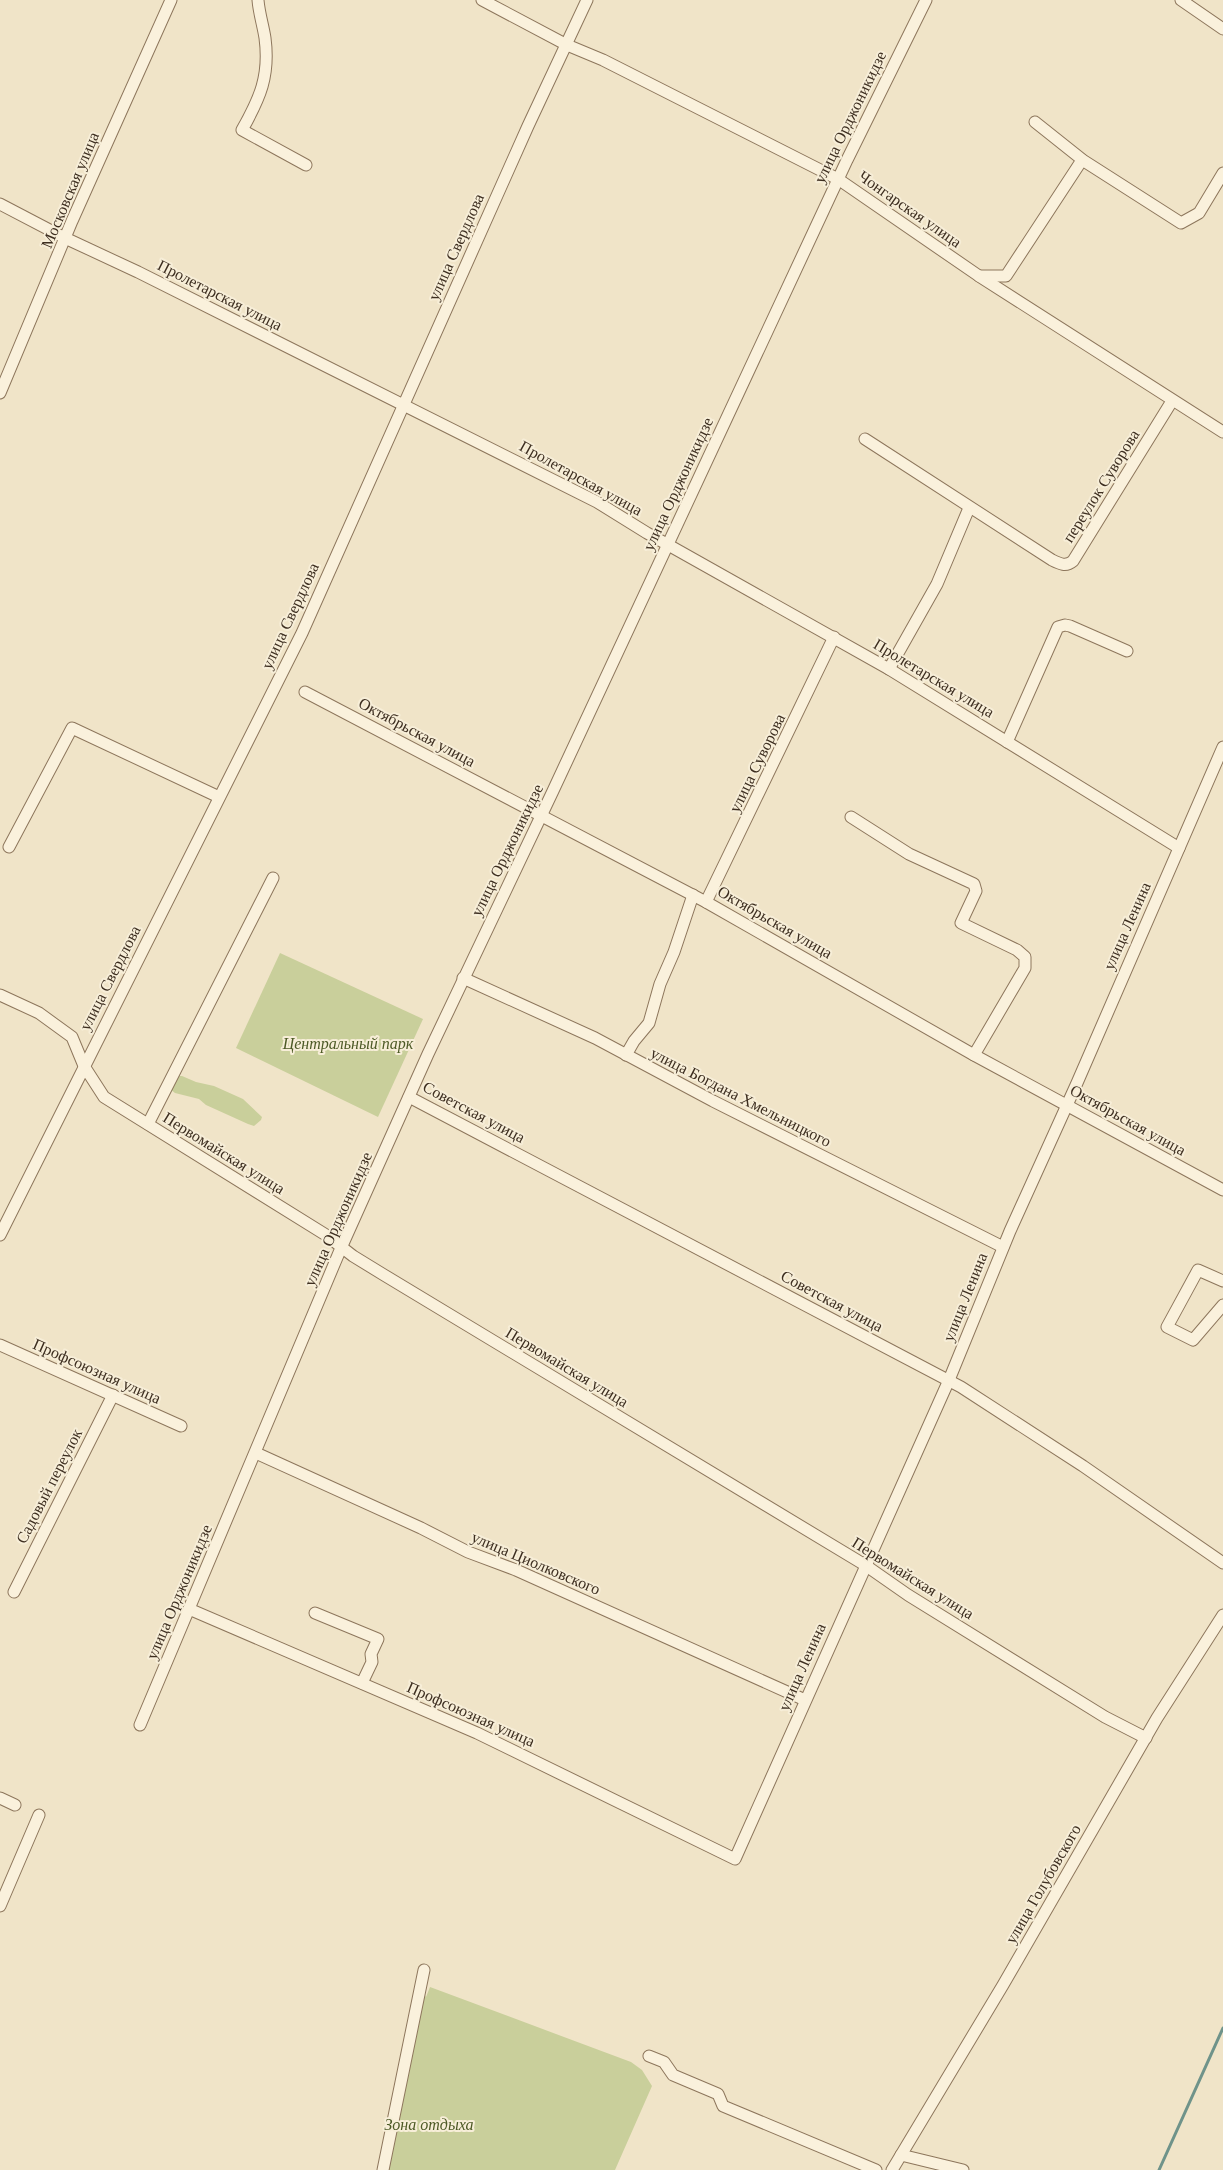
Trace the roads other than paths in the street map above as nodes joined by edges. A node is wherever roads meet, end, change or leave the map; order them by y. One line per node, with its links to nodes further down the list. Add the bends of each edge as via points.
1 (171, 0): 15 (street, Московская улица)
2 (258, 0): 11 (street, via 266,46 265,78 259,100 242,130)
3 (482, 0): 8 (street, Чонгарская улица)
4 (587, 0): 8 (street, улица Свердлова)
5 (926, 0): 13 (street, улица Орджоникидзе)
6 (1181, 0): 7 (street)
7 (1223, 29)
8 (567, 45): 13 (street, Чонгарская улица, via 603,60); 19 (street, улица Свердлова)
9 (1035, 122): 10 (street)
10 (1082, 160): 12 (street, via 1181,223 1199,213); 16 (street, via 1006,276)
11 (306, 165)
12 (1223, 173)
13 (838, 179): 16 (street, Чонгарская улица); 23 (street, улица Орджоникидзе)
14 (0, 204): 15 (street, Пролетарская улица)
15 (66, 238): 17 (street, Московская улица); 19 (street, Пролетарская улица)
16 (979, 276): 18 (street, Чонгарская улица)
17 (0, 393)
18 (1172, 401): 20 (street, Чонгарская улица); 22 (street, переулок Суворова, via 1069,564 1057,562)
19 (403, 406): 23 (street, Пролетарская улица, via 535,470); 30 (street, улица Свердлова, via 299,638)
20 (1223, 432)
21 (865, 439): 22 (street, переулок Суворова)
22 (969, 508): 26 (street, via 937,584)
23 (668, 544): 24 (street, Пролетарская улица); 31 (street, улица Орджоникидзе)
24 (834, 637): 26 (street, Пролетарская улица); 37 (street, улица Суворова)
25 (1127, 651): 28 (street, via 1070,626 1058,627)
26 (889, 669): 28 (street, Пролетарская улица)
27 (305, 692): 31 (street, Октябрьская улица)
28 (1007, 742): 34 (street, Пролетарская улица)
29 (1223, 747): 34 (street, улица Ленина)
30 (219, 797): 33 (street, via 72,728); 42 (street, улица Свердлова)
31 (542, 815): 36 (street, Октябрьская улица); 38 (street, улица Орджоникидзе)
32 (851, 817): 41 (street, via 909,854 974,884 976,891 961,923 1025,957 1025,968)
33 (9, 847)
34 (1179, 848): 44 (street, улица Ленина)
35 (273, 878): 45 (street)
36 (693, 895): 37 (street, Октябрьская улица); 40 (street, via 649,1023)
37 (706, 902): 41 (street, Октябрьская улица)
38 (464, 978): 40 (street, улица Богдана Хмельницкого); 43 (street, улица Орджоникидзе)
39 (0, 995): 42 (street, Первомайская улица, via 39,1014 72,1037)
40 (626, 1055): 48 (street, улица Богдана Хмельницкого)
41 (974, 1055): 44 (street, Октябрьская улица)
42 (84, 1066): 45 (street, Первомайская улица, via 104,1097); 47 (street, улица Свердлова)
43 (409, 1097): 49 (street, улица Орджоникидзе); 53 (street, Советская улица)
44 (1067, 1106): 46 (street, Октябрьская улица); 48 (street, улица Ленина)
45 (148, 1124): 49 (street, Первомайская улица, via 326,1235)
46 (1223, 1190)
47 (0, 1235)
48 (1003, 1247): 53 (street, улица Ленина)
49 (341, 1248): 56 (street, улица Орджоникидзе); 58 (street, Первомайская улица)
50 (1223, 1281): 51 (street, via 1198,1270 1167,1327 1193,1340)
51 (1223, 1305)
52 (0, 1345): 54 (street, Профсоюзная улица)
53 (949, 1380): 57 (street, Советская улица, via 1084,1466); 58 (street, улица Ленина)
54 (113, 1395): 55 (street, Профсоюзная улица); 59 (street, Садовый переулок)
55 (181, 1426)
56 (256, 1453): 60 (street, улица Орджоникидзе); 64 (street, улица Циолковского, via 468,1552 516,1570)
57 (1223, 1563)
58 (865, 1565): 64 (street, улица Ленина); 66 (street, Первомайская улица, via 1105,1717)
59 (14, 1592)
60 (189, 1609): 63 (street, Профсоюзная улица); 65 (street, улица Орджоникидзе)
61 (316, 1613): 63 (street, via 378,1639)
62 (1223, 1615): 66 (street, улица Голубовского)
63 (362, 1683): 70 (street, Профсоюзная улица, via 477,1733)
64 (805, 1700): 70 (street, улица Ленина)
65 (140, 1725)
66 (1146, 1738): 74 (street, улица Голубовского)
67 (0, 1798): 68 (street)
68 (15, 1805)
69 (39, 1815): 71 (street)
70 (735, 1859)
71 (0, 1906)
72 (424, 1970): 75 (street)
73 (649, 2056): 76 (street, via 664,2062 673,2075 718,2094 723,2106)
74 (901, 2155): 77 (street, улица Голубовского); 78 (street)
75 (383, 2170)
76 (876, 2170)
77 (892, 2170)
78 (963, 2170)

